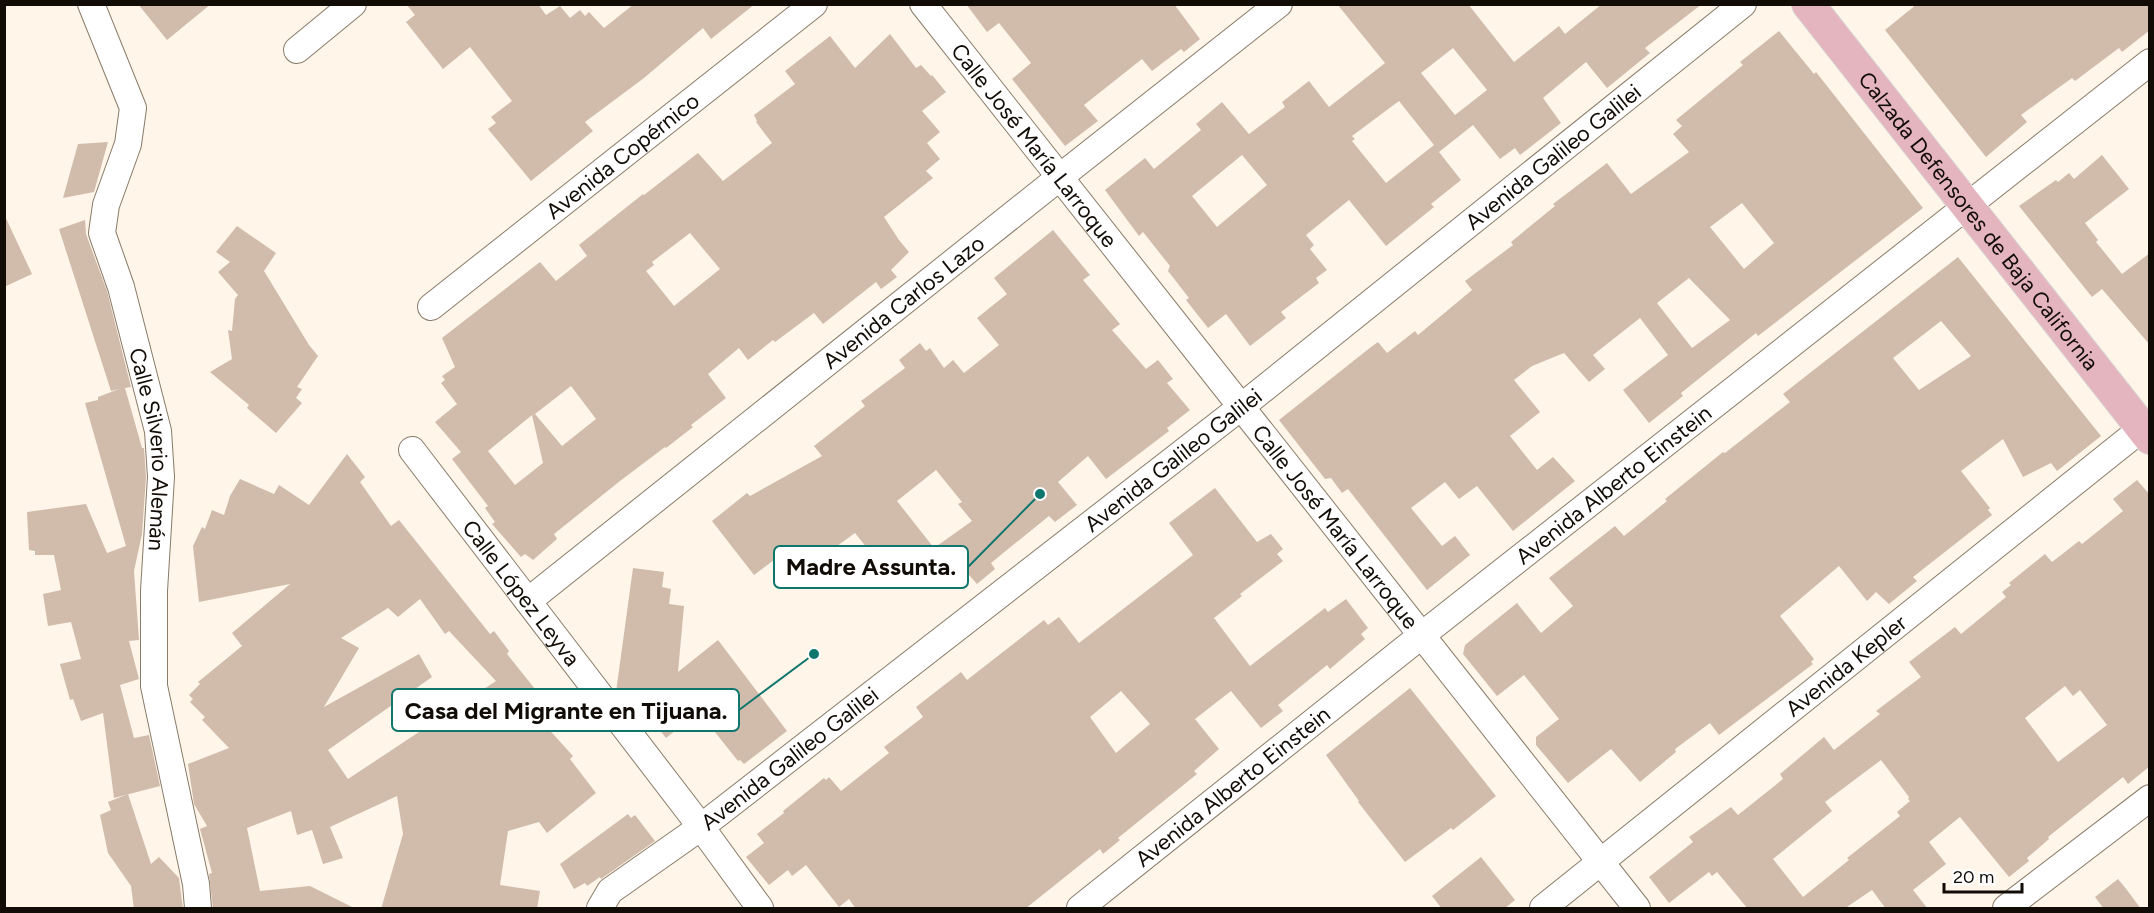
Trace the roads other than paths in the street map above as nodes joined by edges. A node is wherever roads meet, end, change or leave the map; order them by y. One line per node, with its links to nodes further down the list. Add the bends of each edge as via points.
1 (91, 4): 22 (street, Calle Silverio Alemán, via 133,108 128,144 106,205 102,233 121,287 158,431 161,477 154,591 154,686)
2 (353, 4): 8 (street)
3 (814, 4): 12 (street, Avenida Copérnico)
4 (923, 4): 10 (street, Calle José María Larroque)
5 (1279, 4): 10 (street, Avenida Carlos Lazo)
6 (1743, 4): 13 (street, Avenida Galileo Galilei)
7 (1808, 4): 11 (main road, Calzada Defensores de Baja California)
8 (297, 50)
9 (2150, 62): 11 (street, Avenida Alberto Einstein)
10 (1059, 177): 13 (street, Calle José María Larroque); 16 (street, Avenida Carlos Lazo)
11 (1967, 207): 14 (main road, Calzada Defensores de Baja California); 17 (street, Avenida Alberto Einstein)
12 (431, 306)
13 (1241, 407): 17 (street, Calle José María Larroque); 19 (street, Avenida Galileo Galilei)
14 (2147, 429): 20 (street, Avenida Kepler)
15 (412, 450): 16 (street, Calle López Leyva)
16 (528, 601): 19 (street, Calle López Leyva)
17 (1422, 635): 20 (street, Calle José María Larroque); 24 (street, Avenida Alberto Einstein)
18 (2150, 798): 27 (street)
19 (701, 827): 21 (street, Avenida Galileo Galilei, via 610,891); 23 (street, Calle López Leyva)
20 (1601, 862): 25 (street, Avenida Kepler); 26 (street, Calle José María Larroque)
21 (600, 908)
22 (198, 909)
23 (760, 909)
24 (1080, 909)
25 (1543, 909)
26 (1637, 909)
27 (2006, 909)

